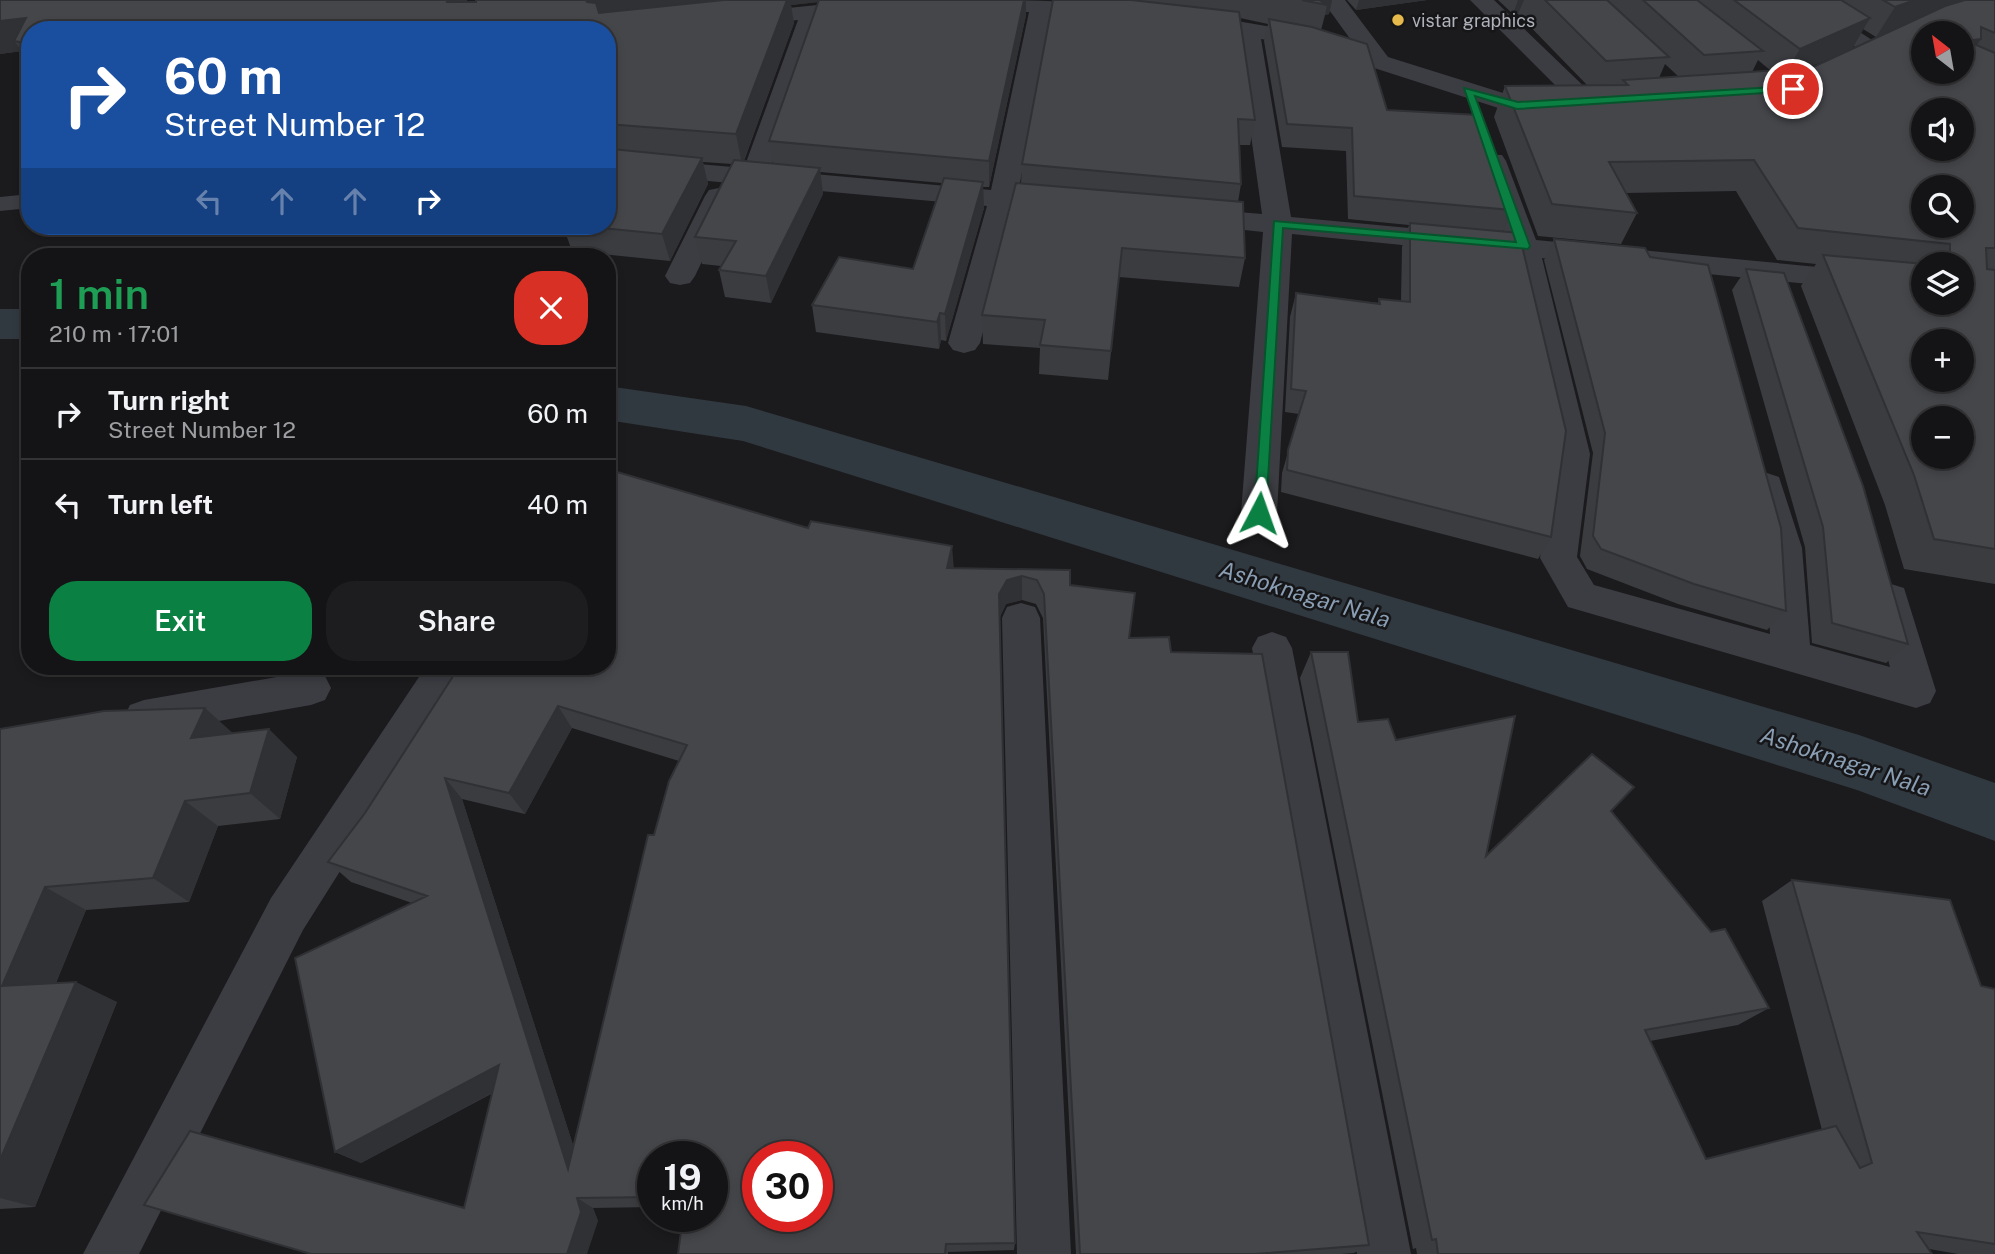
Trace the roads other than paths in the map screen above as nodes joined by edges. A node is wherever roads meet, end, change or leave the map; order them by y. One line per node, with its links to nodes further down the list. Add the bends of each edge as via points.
1 (1333, 0): 12 (street)
2 (1481, 0): 16 (street)
3 (1794, 0): 13 (street, via 1885,44)
4 (891, 4): 8 (street)
5 (946, 5): 6 (street)
6 (1042, 5): 9 (street); 19 (street)
7 (1179, 9): 11 (street, via 1211,23)
8 (813, 12): 10 (street); 18 (street)
9 (1120, 13)
10 (711, 22)
11 (1248, 29): 12 (street); 24 (street)
12 (1377, 59): 14 (street)
13 (1851, 61)
14 (1468, 90): 16 (street, via 1517,106); 25 (street)
15 (1614, 100): 16 (street)
16 (1586, 102)
17 (616, 165): 18 (street)
18 (741, 176): 19 (street); 28 (street)
19 (1003, 199): 22 (street); 32 (street)
20 (21, 202): 21 (lane)
21 (0, 204)
22 (1085, 206)
23 (1168, 214): 24 (street)
24 (1278, 224): 25 (street); 34 (street)
25 (1524, 246): 26 (street); 38 (street, via 1573,454 1558,558 1581,596)
26 (1707, 264): 27 (street); 30 (street)
27 (1778, 272): 29 (street); 31 (street)
28 (680, 276)
29 (1911, 285)
30 (1717, 303)
31 (1793, 311)
32 (964, 343)
33 (1760, 458): 38 (street, via 1784,548)
34 (1259, 513)
35 (1883, 572): 38 (street, via 1916,691)
36 (1021, 618): 43 (street)
37 (1272, 648): 44 (street)
38 (1791, 655)
39 (437, 683): 42 (street, via 287,914)
40 (311, 688): 41 (street)
41 (108, 724)
42 (110, 1254)
43 (1044, 1254)
44 (1384, 1254)

